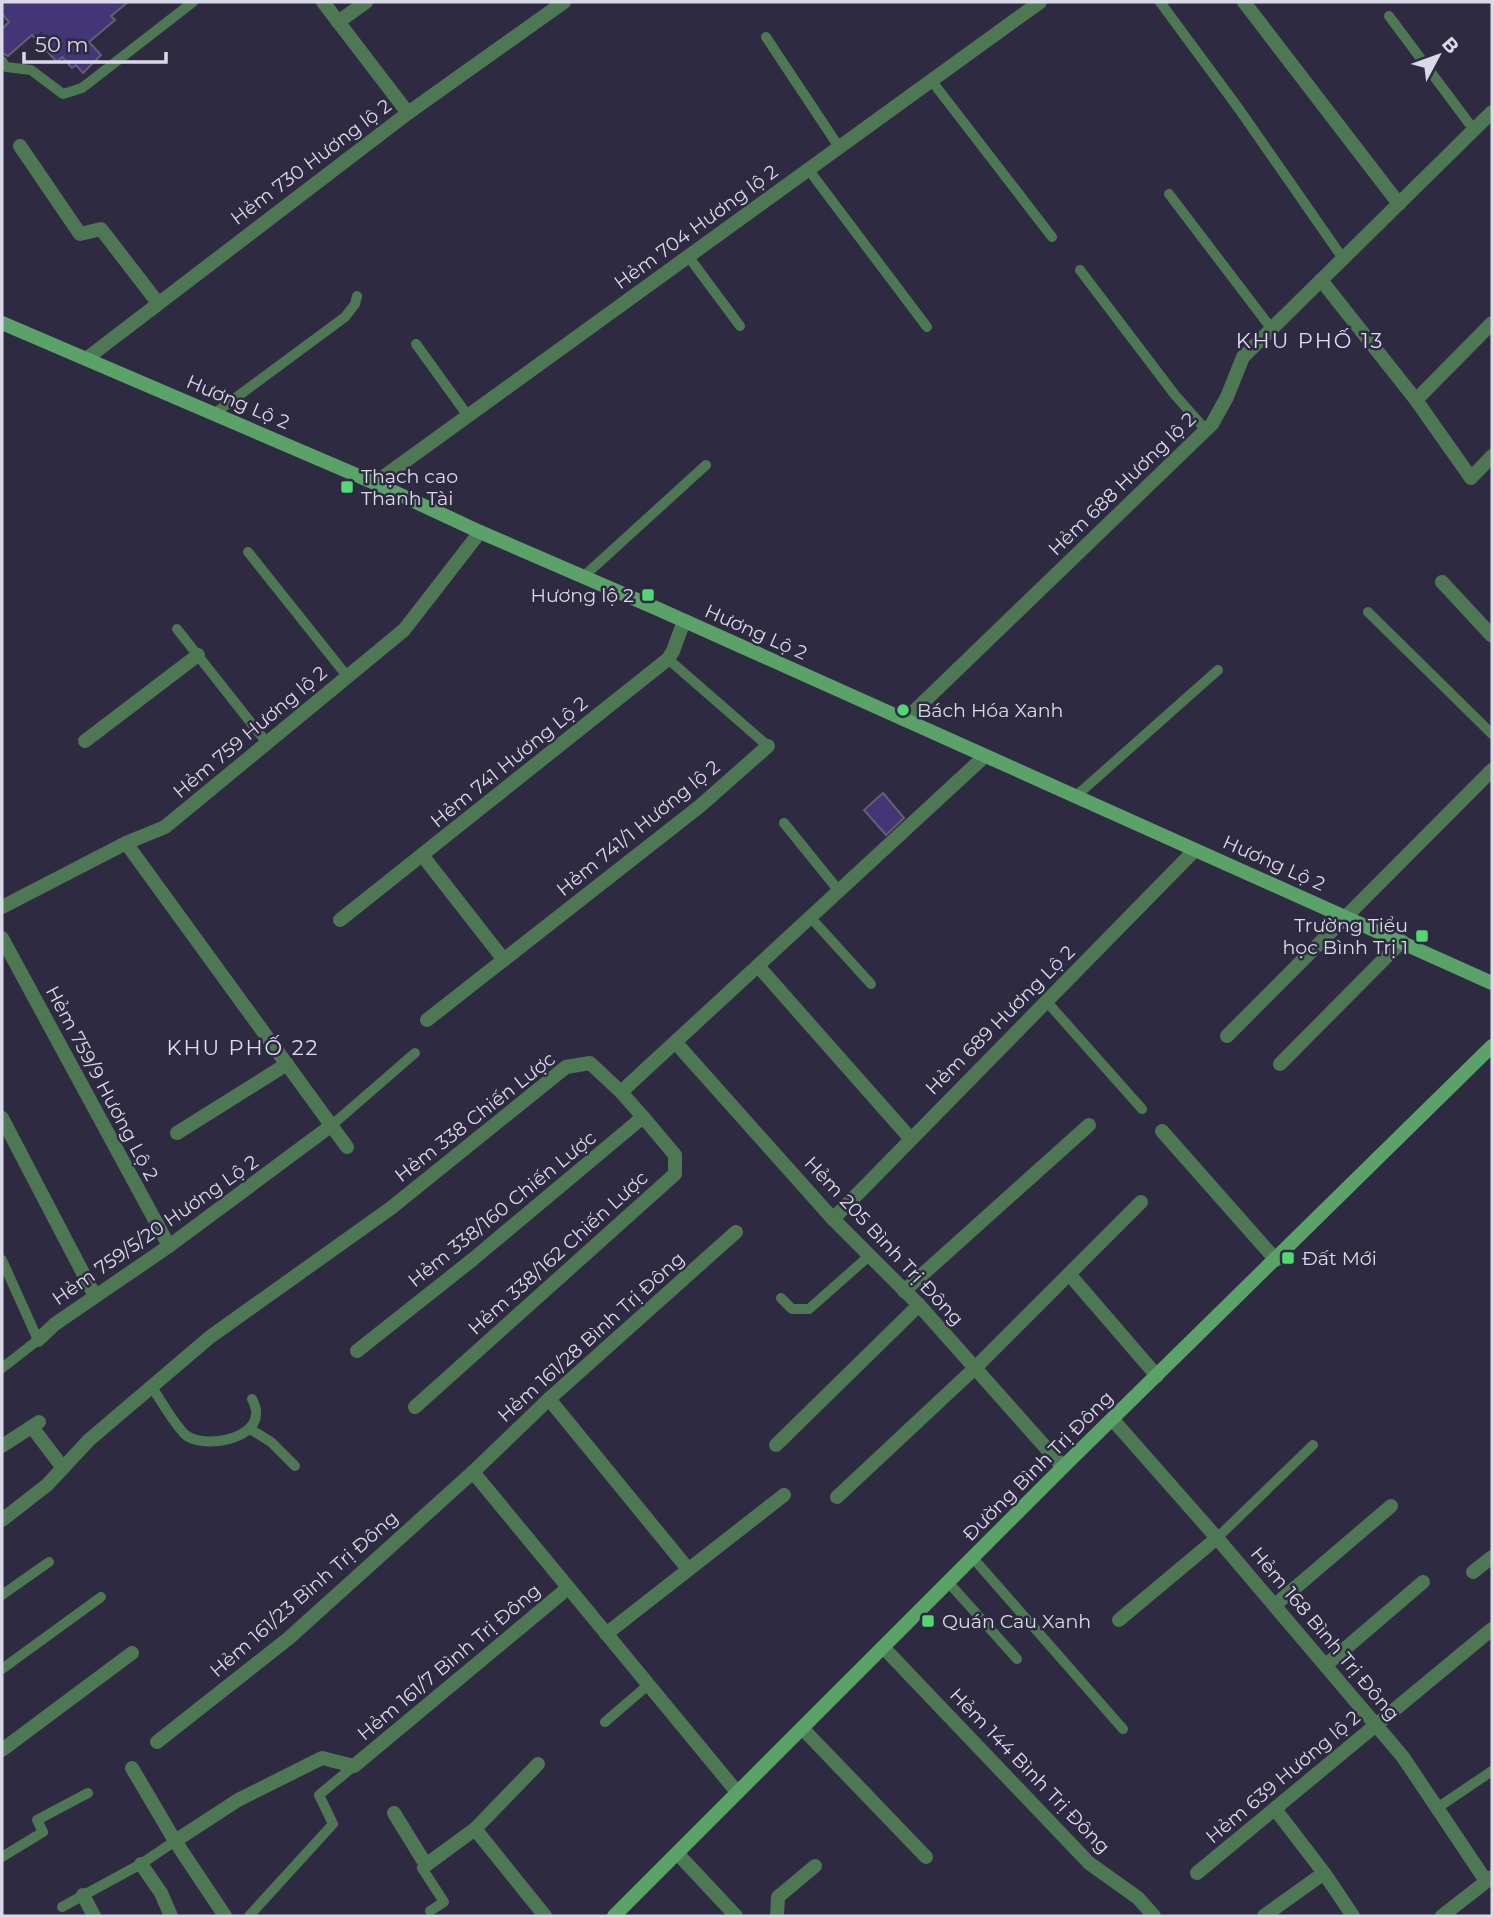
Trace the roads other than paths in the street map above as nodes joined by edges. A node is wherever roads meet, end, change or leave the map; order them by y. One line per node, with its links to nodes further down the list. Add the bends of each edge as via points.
1 (193, 2): 11 (lane, via 82,88 63,94 31,70 6,67)
2 (323, 2): 9 (street)
3 (366, 2): 9 (street)
4 (564, 2): 14 (street, Hẻm 730 Hương lộ 2)
5 (1040, 2): 12 (street, Hẻm 704 Hương lộ 2)
6 (1160, 2): 23 (lane)
7 (1244, 2): 20 (street)
8 (1390, 16): 15 (lane)
9 (338, 22): 14 (street)
10 (765, 37): 17 (lane)
11 (2, 61)
12 (931, 80): 17 (street, Hẻm 704 Hương lộ 2); 21 (lane)
13 (1492, 112): 15 (street, Hẻm 688 Hương lộ 2)
14 (408, 113): 27 (street, Hẻm 730 Hương lộ 2)
15 (1474, 130): 20 (street, Hẻm 688 Hương lộ 2)
16 (20, 146): 27 (street, via 80,234 101,229)
17 (839, 147): 18 (street, Hẻm 704 Hương lộ 2)
18 (808, 169): 22 (street, Hẻm 704 Hương lộ 2); 31 (lane)
19 (1169, 194): 32 (lane)
20 (1399, 204): 23 (street, Hẻm 688 Hương lộ 2)
21 (1052, 237)
22 (688, 256): 30 (lane); 37 (street, Hẻm 704 Hương lộ 2)
23 (1344, 260): 25 (street, Hẻm 688 Hương lộ 2)
24 (1080, 270): 38 (lane)
25 (1321, 280): 32 (street, Hẻm 688 Hương lộ 2); 35 (street)
26 (357, 296): 36 (lane, via 345,317)
27 (158, 303): 34 (street, Hẻm 730 Hương lộ 2)
28 (2, 323): 34 (main road, Hương Lộ 2)
29 (1492, 323): 35 (street)
30 (740, 326)
31 (926, 327)
32 (1271, 328): 38 (street, Hẻm 688 Hương lộ 2, via 1243,357 1227,397)
33 (416, 344): 37 (lane)
34 (86, 359): 36 (main road, Hương Lộ 2)
35 (1416, 400): 39 (street, via 1471,478)
36 (215, 413): 41 (main road, Hương Lộ 2)
37 (468, 416): 41 (street, Hẻm 704 Hương lộ 2)
38 (1206, 430): 54 (street, Hẻm 688 Hương lộ 2)
39 (1492, 456)
40 (706, 465): 44 (lane)
41 (375, 483): 42 (main road, Hương Lộ 2)
42 (480, 532): 44 (main road, Hương Lộ 2); 53 (street, Hẻm 759 Hương lộ 2, via 404,630)
43 (248, 552): 53 (lane)
44 (583, 577): 47 (main road, Hương Lộ 2)
45 (1442, 582): 49 (street)
46 (1368, 612): 55 (lane)
47 (684, 621): 51 (street, Hẻm 741 Hương Lộ 2); 54 (main road, Hương Lộ 2)
48 (177, 629): 50 (lane)
49 (1492, 636)
50 (198, 655): 56 (street); 57 (lane)
51 (668, 659): 58 (lane, Hẻm 741/1 Hương lộ 2); 65 (street, Hẻm 741 Hương Lộ 2)
52 (1218, 670): 61 (lane)
53 (347, 676): 57 (street, Hẻm 759 Hương lộ 2)
54 (905, 720): 59 (main road, Hương Lộ 2)
55 (1492, 734)
56 (85, 741)
57 (267, 743): 63 (street, Hẻm 759 Hương lộ 2, via 165,827)
58 (768, 746): 73 (street, Hẻm 741/1 Hương lộ 2, via 700,806)
59 (985, 756): 61 (main road, Hương Lộ 2); 66 (street)
60 (1492, 770): 68 (street)
61 (1076, 796): 64 (main road, Hương Lộ 2)
62 (784, 823): 66 (lane)
63 (126, 843): 67 (street, Hẻm 759 Hương lộ 2); 83 (street)
64 (1195, 850): 68 (main road, Hương Lộ 2); 77 (street, Hẻm 689 Hương Lộ 2)
65 (422, 855): 70 (street, Hẻm 741 Hương Lộ 2); 73 (street)
66 (839, 891): 69 (street)
67 (2, 907)
68 (1346, 916): 72 (main road, Hương Lộ 2); 79 (street)
69 (811, 918): 74 (street); 76 (lane)
70 (340, 920)
71 (2, 938): 98 (street, Hẻm 759/9 Hương Lộ 2)
72 (1402, 941): 75 (main road, Hương Lộ 2); 84 (street)
73 (504, 960): 78 (street, Hẻm 741/1 Hương lộ 2)
74 (758, 966): 80 (street); 93 (street)
75 (1492, 983)
76 (871, 984)
77 (1047, 1002): 86 (lane); 93 (street, Hẻm 689 Hương Lộ 2)
78 (426, 1020)
79 (1227, 1036)
80 (676, 1043): 85 (street); 96 (street, Hẻm 205 Bình Trị Đông)
81 (1492, 1046): 101 (main road, Đường Bình Trị Đông)
82 (415, 1053): 89 (lane)
83 (287, 1063): 89 (street); 92 (street)
84 (1280, 1064)
85 (621, 1092): 87 (street); 112 (street, Hẻm 338 Chiến Lược, via 590,1063 566,1066 391,1208 210,1337)
86 (1142, 1109)
87 (643, 1117): 108 (street, Hẻm 338/160 Chiến Lược); 115 (street, Hẻm 338/162 Chiến Lược, via 675,1155 675,1174)
88 (2, 1118): 104 (street)
89 (332, 1125): 94 (street); 98 (street, Hẻm 759/5/20 Hương Lộ 2)
90 (1089, 1125): 103 (street)
91 (1161, 1131): 101 (street)
92 (177, 1133)
93 (910, 1138): 96 (street, Hẻm 689 Hương Lộ 2)
94 (348, 1147)
95 (1141, 1202): 102 (street)
96 (833, 1219): 99 (street, Hẻm 205 Bình Trị Đông)
97 (736, 1233): 114 (street, Hẻm 161/28 Bình Trị Đông)
98 (169, 1246): 104 (street, Hẻm 759/5/20 Hương Lộ 2)
99 (869, 1256): 103 (street, Hẻm 205 Bình Trị Đông); 105 (lane, via 810,1309 793,1309)
100 (2, 1260): 107 (lane)
101 (1276, 1260): 111 (main road, Đường Bình Trị Đông)
102 (1069, 1274): 110 (street); 111 (street)
103 (904, 1291): 106 (street, Hẻm 205 Bình Trị Đông)
104 (95, 1296): 107 (street, Hẻm 759/5/20 Hương Lộ 2)
105 (780, 1297)
106 (919, 1305): 110 (street, Hẻm 205 Bình Trị Đông); 118 (street)
107 (38, 1340): 109 (lane, Hẻm 759/5/20 Hương Lộ 2)
108 (357, 1351)
109 (2, 1368)
110 (975, 1368): 122 (street, Hẻm 205 Bình Trị Đông); 126 (street)
111 (1157, 1376): 116 (main road, Đường Bình Trị Đông)
112 (152, 1387): 117 (lane, via 187,1436 211,1442); 123 (street, Hẻm 338 Chiến Lược)
113 (253, 1399): 117 (lane, via 257,1414)
114 (549, 1399): 124 (street, Hẻm 161/28 Bình Trị Đông); 133 (street)
115 (415, 1407)
116 (1112, 1420): 122 (main road, Đường Bình Trị Đông); 129 (street, Hẻm 168 Bình Trị Đông)
117 (250, 1429): 121 (lane)
118 (776, 1445)
119 (1313, 1445): 129 (lane)
120 (2, 1446): 123 (street, via 36,1424)
121 (295, 1466)
122 (1063, 1467): 131 (main road, Đường Bình Trị Đông)
123 (63, 1468): 128 (street, Hẻm 338 Chiến Lược)
124 (473, 1472): 137 (street); 154 (street, Hẻm 161/23 Bình Trị Đông, via 289,1638)
125 (783, 1495): 133 (street)
126 (837, 1497)
127 (1391, 1506): 140 (street)
128 (2, 1520)
129 (1217, 1538): 140 (street, Hẻm 168 Bình Trị Đông); 141 (street)
130 (1492, 1557): 134 (street)
131 (973, 1558): 135 (main road, Đường Bình Trị Đông); 153 (lane)
132 (49, 1562): 138 (lane)
133 (688, 1569): 143 (street)
134 (1473, 1573)
135 (948, 1582): 144 (main road, Đường Bình Trị Đông); 146 (lane)
136 (1423, 1583): 147 (street)
137 (568, 1588): 143 (street); 157 (street, Hẻm 161/7 Bình Trị Đông)
138 (2, 1595)
139 (101, 1597): 148 (lane)
140 (1275, 1605): 147 (street, Hẻm 168 Bình Trị Đông)
141 (1119, 1620)
142 (1492, 1629): 151 (street, Hẻm 639 Hương lộ 2)
143 (606, 1634): 149 (street)
144 (883, 1647): 152 (main road, Đường Bình Trị Đông); 187 (street, Hẻm 144 Bình Trị Đông, via 1089,1863 1138,1898)
145 (132, 1653): 155 (street)
146 (1017, 1659)
147 (1326, 1665): 151 (street, Hẻm 168 Bình Trị Đông)
148 (2, 1669)
149 (648, 1685): 150 (lane); 160 (street)
150 (605, 1722)
151 (1376, 1725): 162 (street, Hẻm 168 Bình Trị Đông); 163 (street, Hẻm 639 Hương lộ 2)
152 (802, 1728): 160 (main road, Đường Bình Trị Đông); 169 (street)
153 (1123, 1729)
154 (157, 1742)
155 (2, 1750)
156 (538, 1764): 165 (street)
157 (354, 1766): 166 (street, via 322,1758 238,1800); 183 (lane, via 318,1795 333,1824)
158 (132, 1768): 166 (street)
159 (1492, 1771): 162 (lane)
160 (737, 1792): 167 (main road, Đường Bình Trị Đông)
161 (88, 1793): 168 (lane, via 37,1820 43,1832)
162 (1437, 1808): 175 (street, Hẻm 168 Bình Trị Đông)
163 (1275, 1809): 173 (street, Hẻm 639 Hương lộ 2); 174 (street)
164 (394, 1813): 171 (street)
165 (475, 1829): 171 (street); 184 (street)
166 (175, 1841): 170 (lane); 182 (street)
167 (677, 1853): 179 (main road, Đường Bình Trị Đông); 185 (street)
168 (2, 1857)
169 (926, 1857)
170 (141, 1864): 176 (lane); 181 (street)
171 (426, 1865): 178 (lane, via 422,1868 444,1902)
172 (815, 1866): 186 (street, via 778,1897)
173 (1196, 1873)
174 (1324, 1873): 188 (street); 189 (street)
175 (1489, 1879): 190 (street)
176 (83, 1895): 177 (lane); 180 (street)
177 (62, 1907)
178 (430, 1911)
179 (616, 1915)
180 (94, 1916)
181 (171, 1916)
182 (225, 1916)
183 (249, 1916)
184 (545, 1916)
185 (736, 1916)
186 (777, 1916)
187 (1154, 1916)
188 (1264, 1916)
189 (1353, 1916)
190 (1442, 1916)

